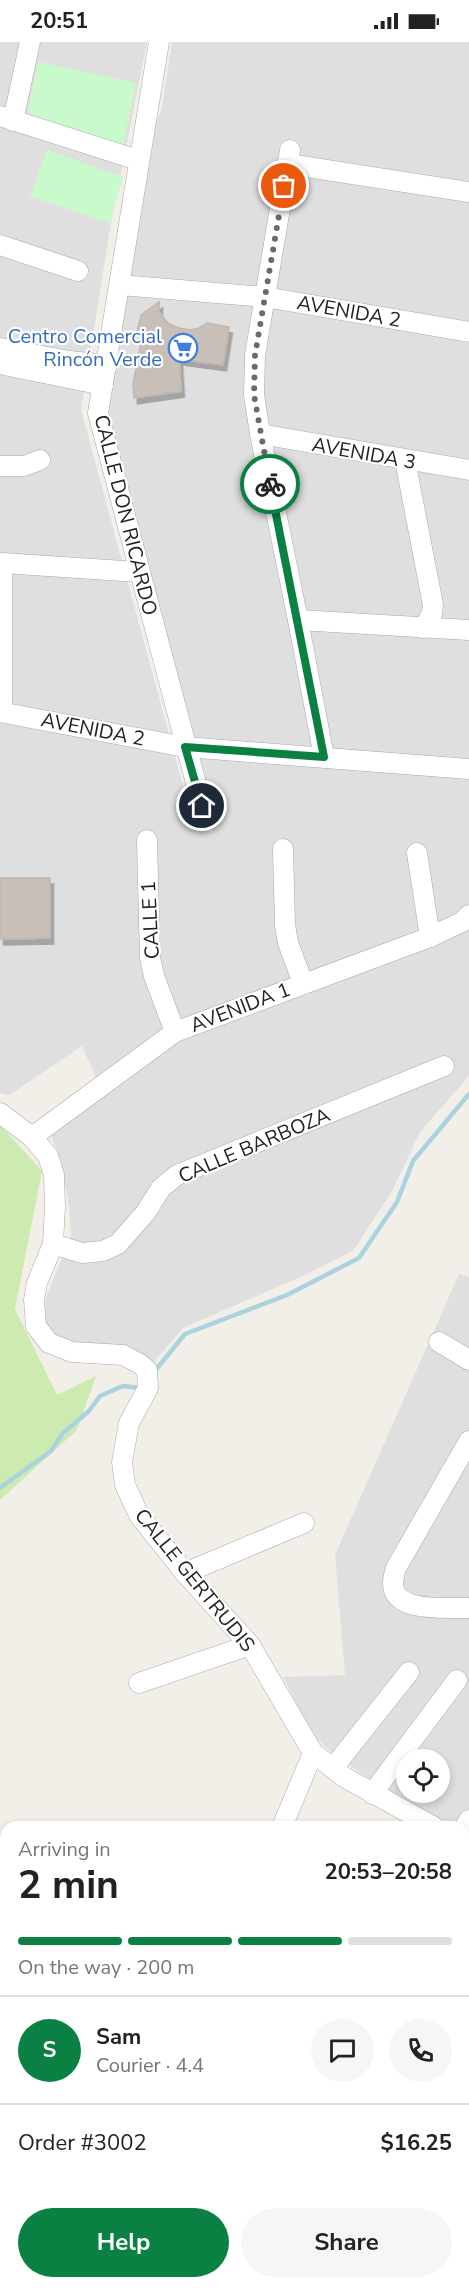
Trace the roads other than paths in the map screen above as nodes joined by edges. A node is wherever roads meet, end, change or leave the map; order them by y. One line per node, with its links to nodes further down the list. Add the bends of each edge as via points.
1 (30, 42): 3 (street)
2 (159, 42): 4 (street, CALLE DON RICARDO)
3 (7, 119): 4 (street)
4 (138, 160): 8 (street, CALLE DON RICARDO)
5 (469, 192): 9 (street, via 289,157)
6 (0, 245): 7 (street)
7 (78, 271)
8 (120, 285): 9 (street, AVENIDA 2); 13 (street, CALLE DON RICARDO)
9 (265, 297): 10 (street, AVENIDA 2); 15 (street, via 255,355 254,395)
10 (469, 332)
11 (0, 348): 13 (street)
12 (0, 364): 14 (street)
13 (106, 365): 14 (street, CALLE DON RICARDO)
14 (103, 385): 20 (street, CALLE DON RICARDO, via 98,412)
15 (260, 434): 17 (street, AVENIDA 3); 21 (street)
16 (40, 460): 18 (street, via 24,466)
17 (405, 460): 19 (street, AVENIDA 3); 22 (street, via 433,605)
18 (0, 466)
19 (469, 470)
20 (139, 572): 24 (street, via 3,562); 25 (street, CALLE DON RICARDO)
21 (298, 620): 22 (street); 26 (street)
22 (424, 628): 23 (street)
23 (469, 630)
24 (1, 712): 25 (street, AVENIDA 2)
25 (185, 747): 26 (street, AVENIDA 2); 28 (street, CALLE DON RICARDO)
26 (324, 757): 27 (street, AVENIDA 2)
27 (469, 769)
28 (202, 806)
29 (147, 840): 35 (street, CALLE 1, via 150,958)
30 (283, 849): 34 (street, via 285,925)
31 (417, 853): 33 (street)
32 (469, 915): 33 (street, AVENIDA 1)
33 (430, 937): 34 (street, AVENIDA 1)
34 (303, 983): 35 (street, AVENIDA 1)
35 (175, 1032): 38 (street, AVENIDA 1)
36 (444, 1066): 39 (street, CALLE BARBOZA, via 177,1175 161,1188 118,1244 103,1251 82,1253)
37 (0, 1113): 38 (street, CALLE GERTRUDIS)
38 (32, 1137): 39 (street, CALLE GERTRUDIS, via 48,1156 54,1175)
39 (53, 1244): 44 (street, CALLE GERTRUDIS, via 37,1282 36,1326 49,1343 72,1352 123,1354 147,1370 148,1388 129,1423 122,1462 125,1485 139,1515)
40 (439, 1342): 41 (street)
41 (469, 1360)
42 (469, 1440): 45 (street, via 396,1568 393,1583 395,1593 405,1603)
43 (304, 1523): 44 (street)
44 (185, 1573): 46 (street, CALLE GERTRUDIS)
45 (469, 1608)
46 (250, 1645): 49 (street); 50 (street, CALLE GERTRUDIS)
47 (408, 1672): 51 (street)
48 (457, 1680): 52 (street)
49 (139, 1683)
50 (313, 1753): 51 (street, CALLE GERTRUDIS); 53 (street)
51 (333, 1768): 52 (street, CALLE GERTRUDIS)
52 (372, 1794): 54 (street, CALLE GERTRUDIS)
53 (285, 1821)
54 (423, 1821)

